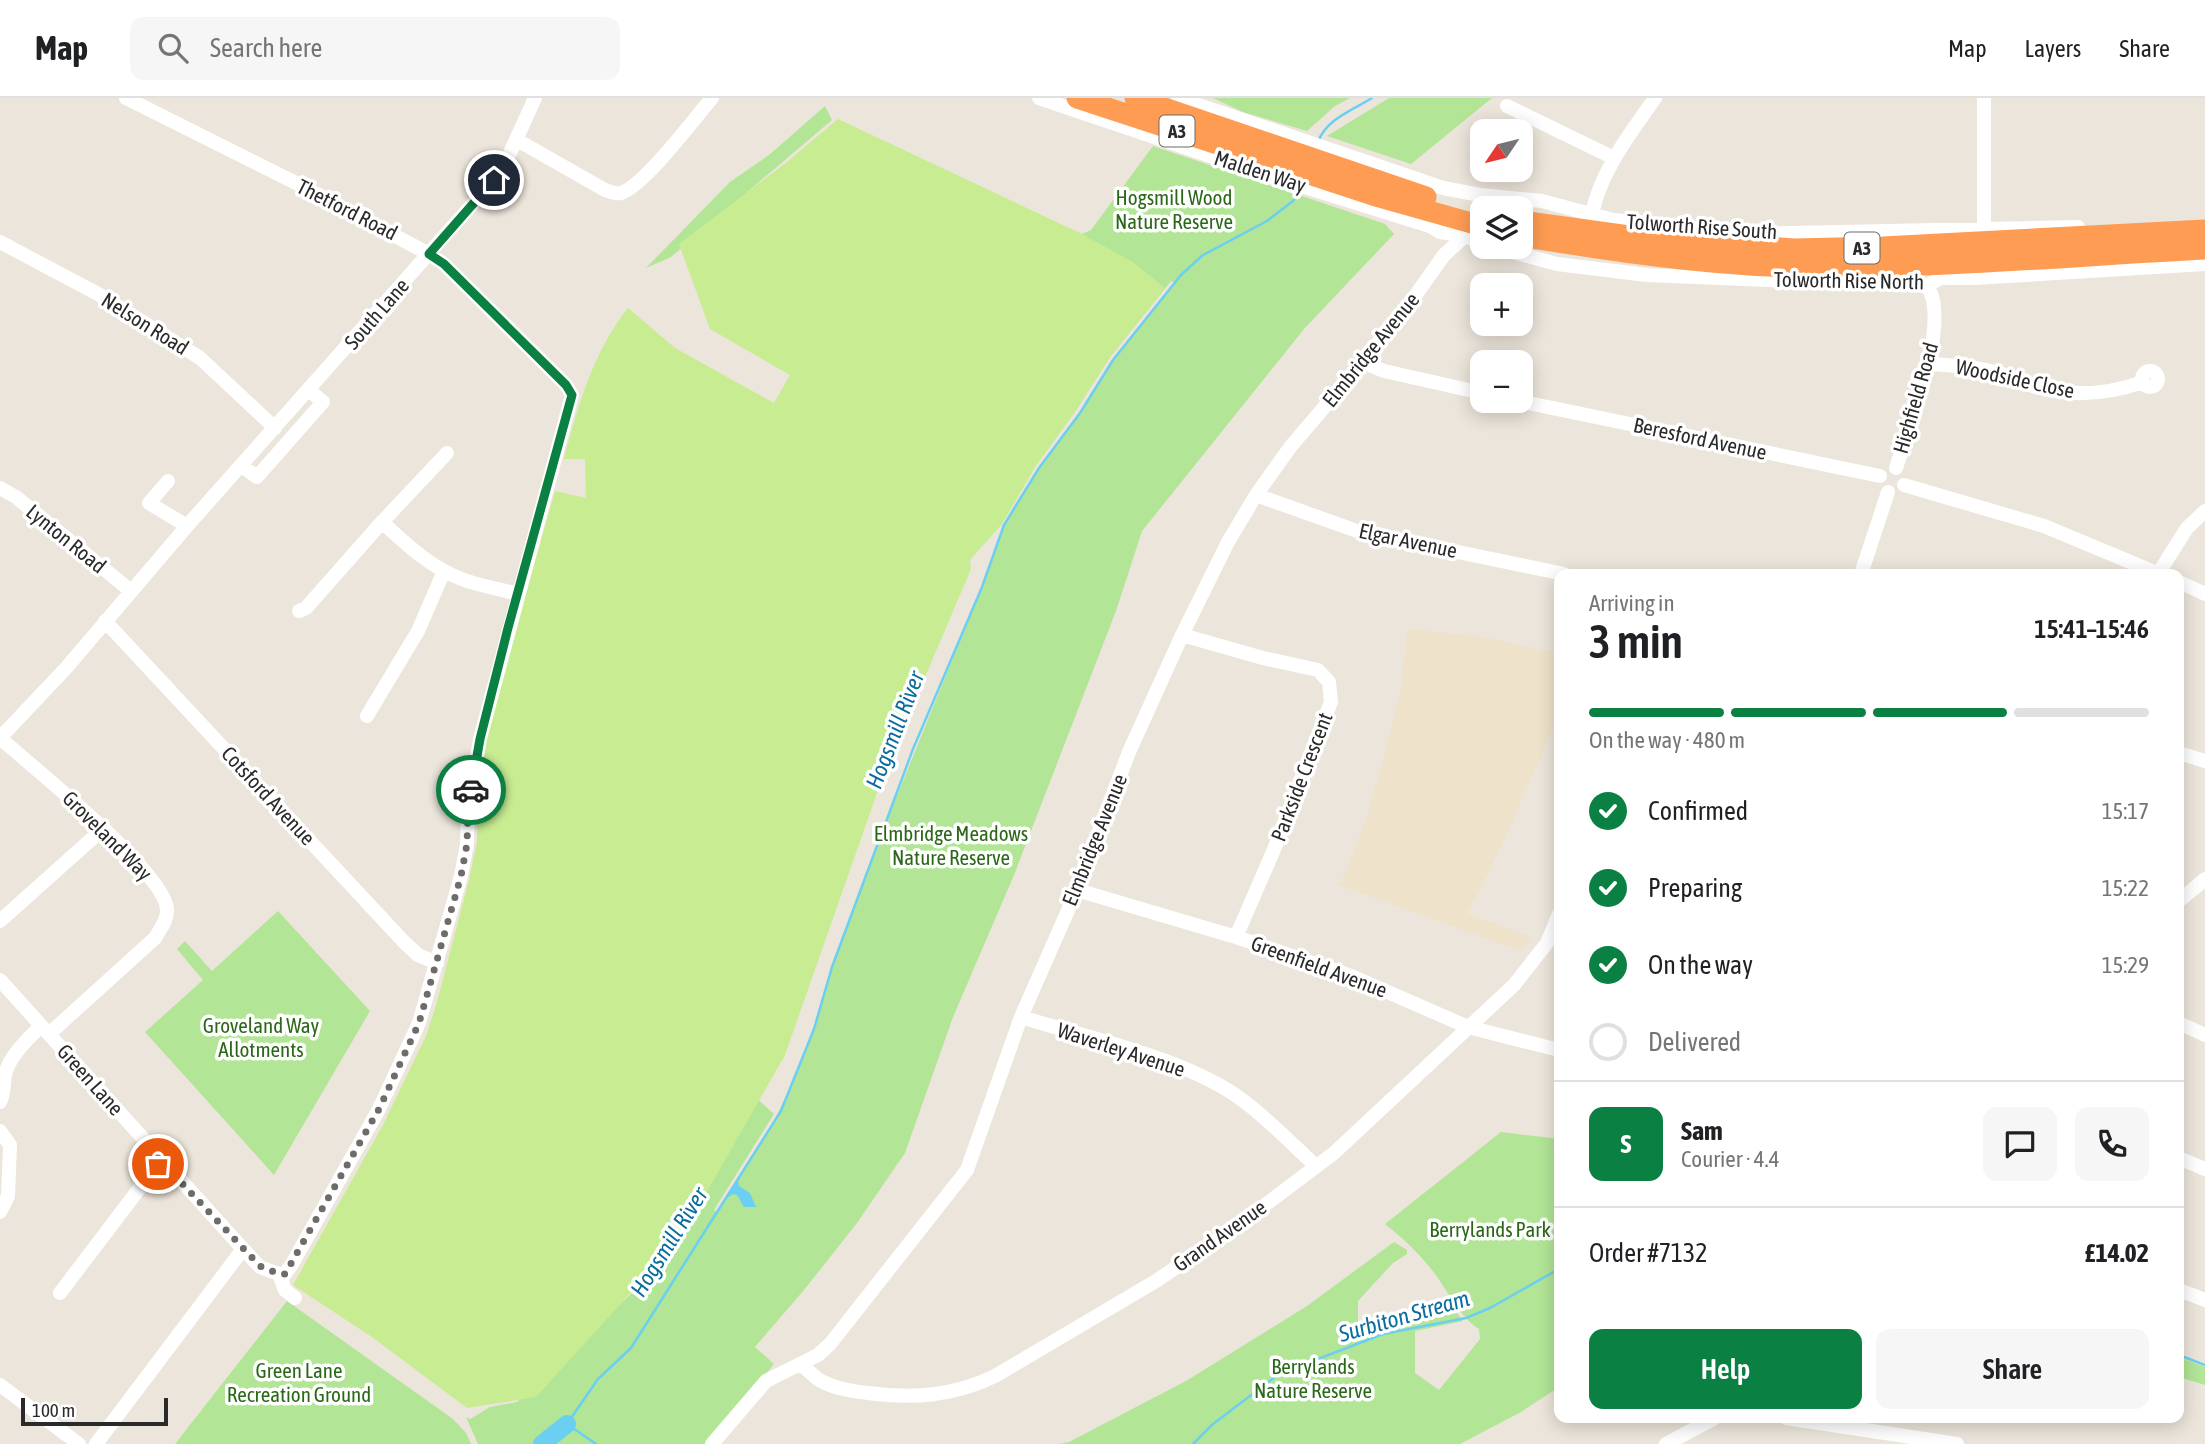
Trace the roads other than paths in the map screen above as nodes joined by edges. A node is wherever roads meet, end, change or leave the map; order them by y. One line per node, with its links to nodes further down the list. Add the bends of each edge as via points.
1 (126, 98): 28 (street, Thetford Road)
2 (535, 98): 11 (street, South Lane)
3 (712, 98): 11 (street, via 651,169 620,193 605,190)
4 (1039, 98): 12 (street, Malden Way)
5 (1077, 98): 12 (highway, Malden Way / A3)
6 (1135, 98): 12 (highway, Malden Way / A3)
7 (1178, 98): 12 (street, Malden Way)
8 (1655, 98): 13 (street)
9 (1984, 98): 20 (street)
10 (1507, 106): 13 (street)
11 (517, 140): 28 (street, South Lane, via 494,180)
12 (1281, 157): 14 (highway, Malden Way / A3); 14 (street, Malden Way)
13 (1614, 158): 16 (street)
14 (1326, 171): 15 (highway, A3); 16 (street, Tolworth Rise South, via 1542,201); 19 (highway, A3); 23 (street, Malden Way)
15 (1470, 208)
16 (1592, 214): 20 (street, Tolworth Rise South, via 1745,234)
17 (1533, 223): 21 (highway, Tolworth Rise South / A3, via 1651,239 1794,249)
18 (2205, 224): 20 (street, Tolworth Rise South)
19 (1470, 228)
20 (1984, 229)
21 (2205, 230)
22 (1470, 231): 23 (street, Malden Way)
23 (1440, 232): 29 (street)
24 (1470, 236): 29 (street, Elmbridge Avenue)
25 (1533, 238): 27 (highway, Tolworth Rise North / A3, via 1648,257 1796,267)
26 (0, 242): 39 (street, Nelson Road, via 97,294 200,358)
27 (2205, 249)
28 (429, 254): 36 (street, South Lane); 59 (street, Thetford Road, via 571,391)
29 (1444, 255): 33 (street, Elmbridge Avenue)
30 (1533, 258): 32 (street, Tolworth Rise North, via 1647,275 1794,281 1913,278)
31 (2205, 264): 32 (street, Tolworth Rise North, via 1940,278)
32 (1927, 286): 34 (street, Highfield Road, via 1936,325)
33 (1363, 362): 37 (street); 48 (street, Elmbridge Avenue)
34 (1928, 364): 35 (street, Woodside Close, via 1967,366 2031,386 2083,394); 42 (street, Highfield Road)
35 (2143, 382)
36 (309, 390): 39 (street, South Lane); 41 (street, via 323,402 257,477)
37 (1470, 390)
38 (1533, 404): 43 (street, Beresford Avenue)
39 (275, 428): 41 (street, South Lane)
40 (447, 453): 50 (street)
41 (242, 466): 51 (street, South Lane)
42 (1895, 468): 43 (street); 45 (street, via 1902,473)
43 (1880, 476): 47 (street, via 1880,484)
44 (168, 481): 51 (street, via 149,503)
45 (1904, 485): 47 (street); 53 (street, via 2044,526)
46 (0, 488): 58 (street, Lynton Road)
47 (1888, 492): 52 (street)
48 (1256, 495): 56 (street, Elgar Avenue, via 1357,531); 63 (street, Elmbridge Avenue)
49 (2205, 511): 54 (street, via 2187,528)
50 (382, 522): 55 (street); 61 (street)
51 (187, 526): 58 (street, South Lane)
52 (1863, 569)
53 (2147, 569)
54 (2162, 569)
55 (444, 571): 59 (street); 64 (street, via 418,631)
56 (1554, 572)
57 (2184, 584): 60 (street)
58 (131, 591): 62 (street, South Lane)
59 (518, 593): 75 (street, via 480,739 467,844)
60 (2205, 594)
61 (299, 611)
62 (106, 621): 65 (street, South Lane); 75 (street, Cotsford Avenue, via 404,942)
63 (1182, 635): 70 (street, Elmbridge Avenue, via 1129,752); 74 (street, Parkside Crescent, via 1318,670 1329,682 1331,702)
64 (367, 716)
65 (0, 738): 68 (street, Groveland Way)
66 (2184, 755): 67 (street)
67 (2205, 761)
68 (104, 828): 72 (street); 80 (street, Groveland Way, via 163,895 164,923 155,938)
69 (2205, 879): 71 (street)
70 (1076, 890): 74 (street, Greenfield Avenue); 77 (street, Elmbridge Avenue)
71 (2184, 897)
72 (0, 921)
73 (1554, 926): 79 (street, Grand Avenue, via 1533,963)
74 (1236, 937): 79 (street, Greenfield Avenue, via 1351,976)
75 (437, 963): 91 (street, via 419,1023 379,1109 292,1264 285,1274)
76 (0, 980): 80 (street, Green Lane)
77 (1021, 1017): 87 (street, Waverley Avenue, via 1163,1060 1205,1078 1244,1100); 96 (street, Elmbridge Avenue, via 967,1170 830,1344)
78 (2184, 1025): 81 (street)
79 (1468, 1027): 82 (street, Greenfield Avenue); 87 (street, Grand Avenue)
80 (45, 1030): 83 (street, Groveland Way, via 25,1042 5,1073); 85 (street, Green Lane)
81 (2205, 1035)
82 (1554, 1049)
83 (0, 1102)
84 (0, 1131): 89 (street, via 10,1145 8,1196)
85 (160, 1160): 90 (street, Green Lane); 93 (street)
86 (2184, 1160): 88 (street)
87 (1316, 1166): 96 (street, Grand Avenue, via 1156,1281 975,1386 909,1397 878,1394 820,1381)
88 (2205, 1169)
89 (0, 1212)
90 (243, 1249): 91 (street, Green Lane, via 260,1266); 101 (street)
91 (279, 1274): 94 (street, Green Lane, via 285,1290)
92 (2184, 1292): 95 (street)
93 (60, 1293)
94 (295, 1298)
95 (2205, 1300)
96 (801, 1364): 102 (street, Elmbridge Avenue, via 766,1381)
97 (0, 1385): 100 (street)
98 (1706, 1423): 103 (street)
99 (1844, 1423): 104 (street)
100 (79, 1444)
101 (96, 1444)
102 (712, 1444)
103 (1666, 1444)
104 (1957, 1444)

